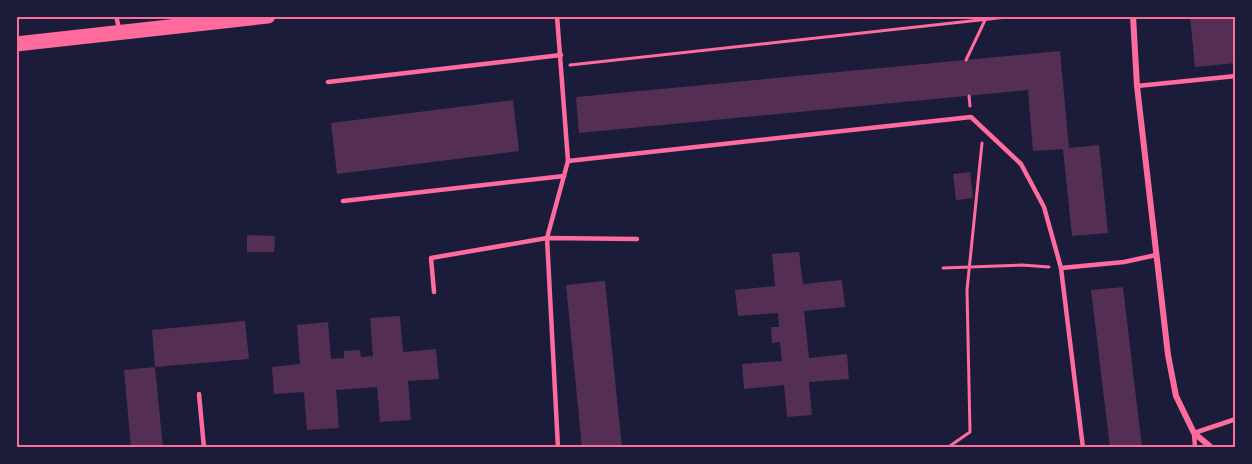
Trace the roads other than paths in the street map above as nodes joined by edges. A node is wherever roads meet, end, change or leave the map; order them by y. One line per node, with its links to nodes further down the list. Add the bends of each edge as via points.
1 (116, 16): 5 (lane)
2 (268, 16): 5 (main road)
3 (557, 16): 7 (lane)
4 (1133, 16): 10 (street)
5 (120, 33): 6 (main road)
6 (16, 45)
7 (561, 56): 9 (lane); 11 (lane)
8 (1236, 76): 10 (lane)
9 (328, 82)
10 (1137, 86): 16 (street)
11 (568, 161): 12 (lane); 17 (lane, via 971,117 1021,164 1044,207)
12 (564, 176): 13 (lane); 14 (lane)
13 (343, 201)
14 (547, 238): 15 (lane); 18 (lane, via 431,258); 23 (lane)
15 (637, 239)
16 (1156, 255): 17 (lane); 21 (street, via 1176,396)
17 (1061, 268): 24 (lane)
18 (434, 292)
19 (199, 394): 22 (lane)
20 (1236, 420): 21 (lane)
21 (1194, 433): 25 (lane); 26 (street)
22 (204, 447)
23 (558, 447)
24 (1083, 447)
25 (1196, 447)
26 (1212, 447)

